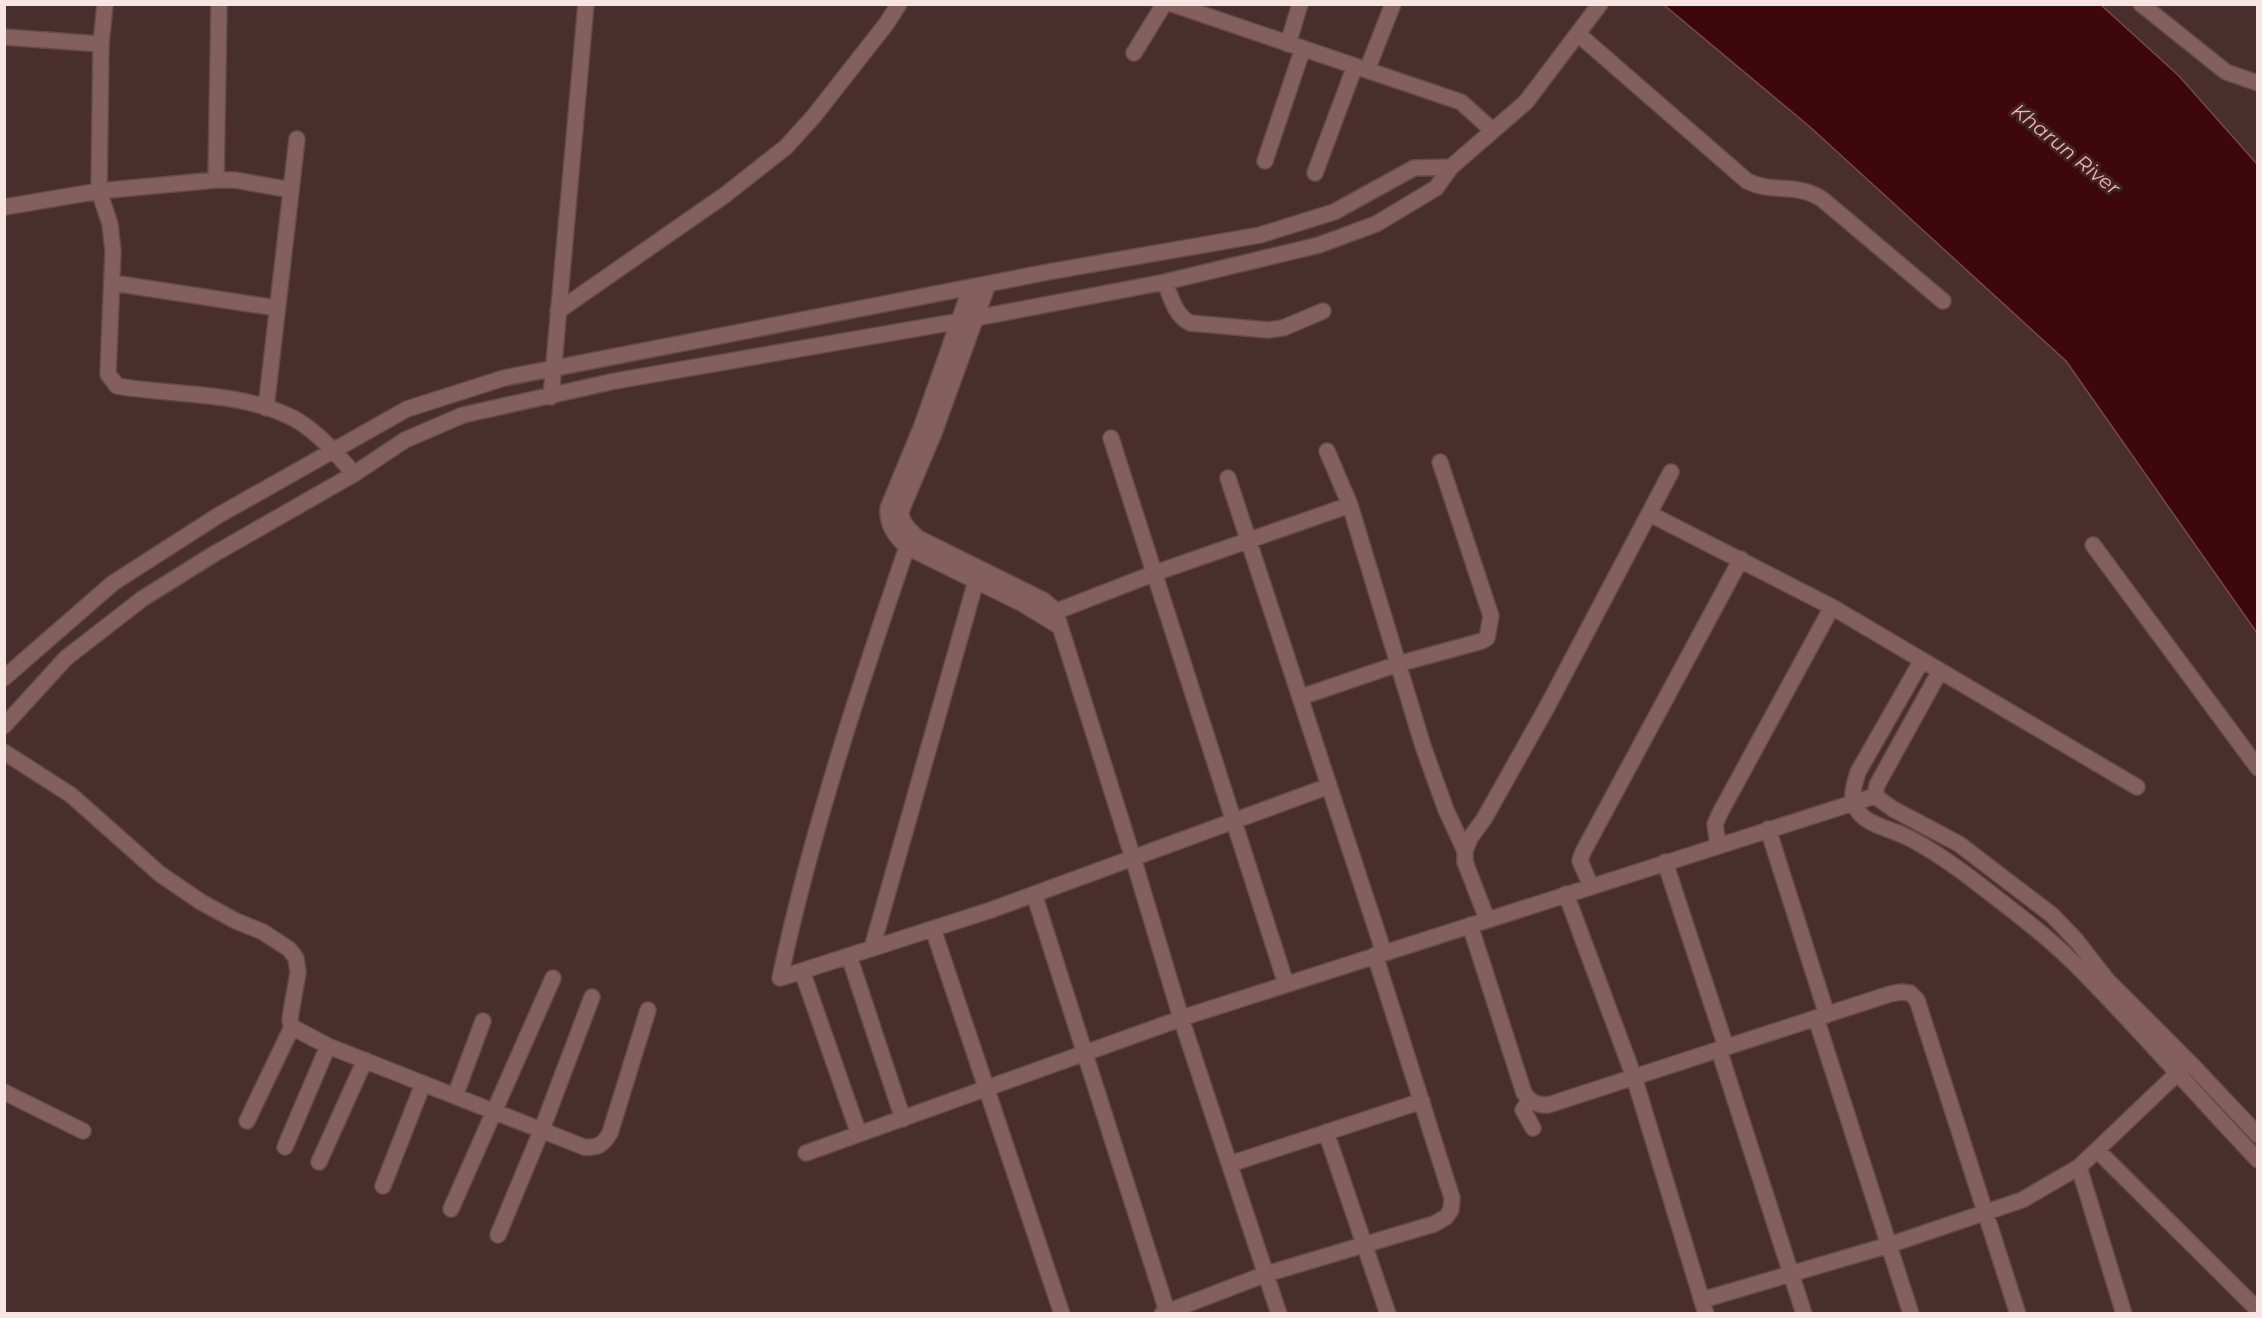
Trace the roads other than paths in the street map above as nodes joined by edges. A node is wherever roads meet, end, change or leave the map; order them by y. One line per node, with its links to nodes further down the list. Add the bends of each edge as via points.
1 (105, 4): 13 (street)
2 (219, 4): 23 (street)
3 (586, 4): 35 (street)
4 (899, 4): 35 (street, via 786,147 725,195)
5 (1164, 4): 15 (street)
6 (1172, 4): 14 (street)
7 (1300, 4): 14 (street)
8 (1393, 4): 16 (street)
9 (1600, 4): 11 (street)
10 (2141, 4): 17 (street, via 2226,72)
11 (1578, 34): 18 (street, via 1526,102); 33 (street, via 1747,182 1796,188 1816,195)
12 (4, 37): 13 (street)
13 (101, 44): 25 (street)
14 (1295, 46): 16 (street); 20 (street)
15 (1134, 53)
16 (1361, 68): 18 (street, via 1461,102); 22 (street)
17 (2258, 83)
18 (1492, 130): 21 (street)
19 (297, 140): 24 (street)
20 (1265, 161)
21 (1451, 167): 27 (street, via 1414,168 1334,213); 28 (street, via 1436,188 1376,224)
22 (1315, 172)
23 (216, 180): 24 (street); 25 (street)
24 (291, 190): 34 (street)
25 (99, 191): 26 (street); 30 (street, via 110,224)
26 (4, 207)
27 (1309, 220): 28 (street); 31 (street, via 1260,235)
28 (1319, 245): 29 (street)
29 (1165, 282): 36 (street, via 1181,318 1190,323 1268,330 1283,328); 37 (street)
30 (112, 284): 34 (street); 41 (street, via 108,374 117,386)
31 (988, 284): 32 (street); 37 (street)
32 (971, 287): 38 (street); 39 (street)
33 (1943, 301)
34 (277, 308): 41 (street)
35 (558, 311): 39 (street)
36 (1323, 311)
37 (977, 317): 38 (street); 58 (street, via 901,516 918,538 1043,600)
38 (960, 321): 40 (street, via 615,381); 53 (street, via 888,508 891,528)
39 (552, 368): 40 (street); 43 (street, via 504,378 407,409)
40 (551, 397): 47 (street, via 463,415 405,440)
41 (266, 408): 43 (street, via 295,419)
42 (1111, 438): 55 (street)
43 (333, 450): 47 (street); 62 (street, via 219,515 113,583)
44 (1327, 451): 49 (street)
45 (1440, 462): 60 (street, via 1491,616 1487,645 1482,641)
46 (1671, 472): 50 (street)
47 (354, 474): 64 (street, via 142,599 66,658)
48 (1228, 478): 51 (street)
49 (1350, 505): 51 (street); 60 (street)
50 (1650, 514): 54 (street); 74 (street)
51 (1250, 540): 55 (street); 63 (street)
52 (2092, 545): 66 (street)
53 (907, 547): 56 (street); 86 (street, via 834,773 780,978)
54 (1741, 560): 57 (street); 77 (street, via 1583,852 1580,861)
55 (1155, 573): 58 (street); 71 (street)
56 (976, 581): 58 (street); 83 (street)
57 (1832, 607): 59 (street); 73 (street, via 1720,813 1715,824)
58 (1050, 613): 75 (street, via 1059,626)
59 (1922, 660): 61 (street); 70 (street, via 1858,772)
60 (1398, 664): 63 (street); 74 (street, via 1446,810)
61 (1940, 671): 68 (street); 69 (street, via 1877,784)
62 (4, 678)
63 (1301, 697): 67 (street)
64 (4, 726)
65 (4, 752): 94 (street, via 71,795 160,874 201,902 290,949 298,973)
66 (2258, 768)
67 (1329, 786): 71 (street); 84 (street)
68 (2137, 787)
69 (1875, 796): 70 (street); 99 (street, via 1959,844 2052,915 2107,980)
70 (1853, 802): 72 (street); 100 (street, via 1858,813 1933,853 2037,928)
71 (1234, 821): 75 (street); 88 (street)
72 (1768, 829): 73 (street); 91 (street)
73 (1718, 845): 76 (street)
74 (1465, 851): 80 (street, via 1468,875)
75 (1133, 858): 78 (street); 92 (street)
76 (1665, 862): 77 (street); 96 (street)
77 (1591, 886): 79 (street)
78 (1034, 894): 82 (street); 97 (street)
79 (1566, 894): 80 (street); 101 (street)
80 (1486, 919): 81 (street)
81 (1470, 925): 84 (street); 107 (street, via 1524,1093)
82 (933, 928): 83 (street); 103 (street)
83 (872, 948): 85 (street)
84 (1380, 954): 88 (street); 106 (street)
85 (849, 956): 86 (street); 109 (street)
86 (802, 971): 115 (street)
87 (553, 978): 108 (street)
88 (1286, 984): 92 (street)
89 (592, 997): 112 (street)
90 (648, 1010): 112 (street, via 610,1133 603,1144 584,1147)
91 (1821, 1017): 96 (street); 126 (street, via 1901,992 1910,993 1917,1000); 129 (street)
92 (1181, 1018): 97 (street); 122 (street)
93 (483, 1021): 105 (street)
94 (292, 1027): 95 (street); 110 (street)
95 (328, 1046): 98 (street); 117 (street)
96 (1723, 1049): 101 (street); 130 (street)
97 (1086, 1053): 103 (street); 134 (street)
98 (365, 1060): 102 (street); 121 (street)
99 (2190, 1063): 100 (street); 116 (street)
100 (2176, 1074): 118 (street); 120 (street)
101 (1634, 1077): 107 (street, via 1548,1105); 132 (street)
102 (423, 1084): 105 (street); 124 (street)
103 (988, 1088): 109 (street); 135 (street)
104 (4, 1092): 113 (street)
105 (455, 1096): 108 (street)
106 (1422, 1101): 114 (street); 128 (street, via 1452,1198 1451,1210 1434,1224)
107 (1530, 1101): 111 (street, via 1523,1110)
108 (495, 1112): 112 (street); 125 (street)
109 (903, 1119): 115 (street)
110 (247, 1121)
111 (1533, 1128)
112 (542, 1129): 127 (street)
113 (83, 1131)
114 (1326, 1132): 122 (street); 128 (street)
115 (859, 1134): 119 (street)
116 (2258, 1135)
117 (285, 1147)
118 (2097, 1150): 123 (street); 133 (street)
119 (806, 1153)
120 (2258, 1161)
121 (319, 1162)
122 (1230, 1164): 131 (street)
123 (2079, 1167): 126 (street, via 2031,1196); 141 (street)
124 (383, 1186)
125 (452, 1209)
126 (1986, 1213): 129 (street); 140 (street)
127 (498, 1235)
128 (1364, 1245): 131 (street); 137 (street)
129 (1889, 1245): 130 (street); 139 (street)
130 (1791, 1272): 132 (street); 138 (street)
131 (1266, 1274): 134 (street); 136 (street)
132 (1704, 1307)
133 (2258, 1310)
134 (1166, 1313)
135 (1062, 1314)
136 (1279, 1314)
137 (1388, 1314)
138 (1804, 1314)
139 (1911, 1314)
140 (2018, 1314)
141 (2124, 1314)

